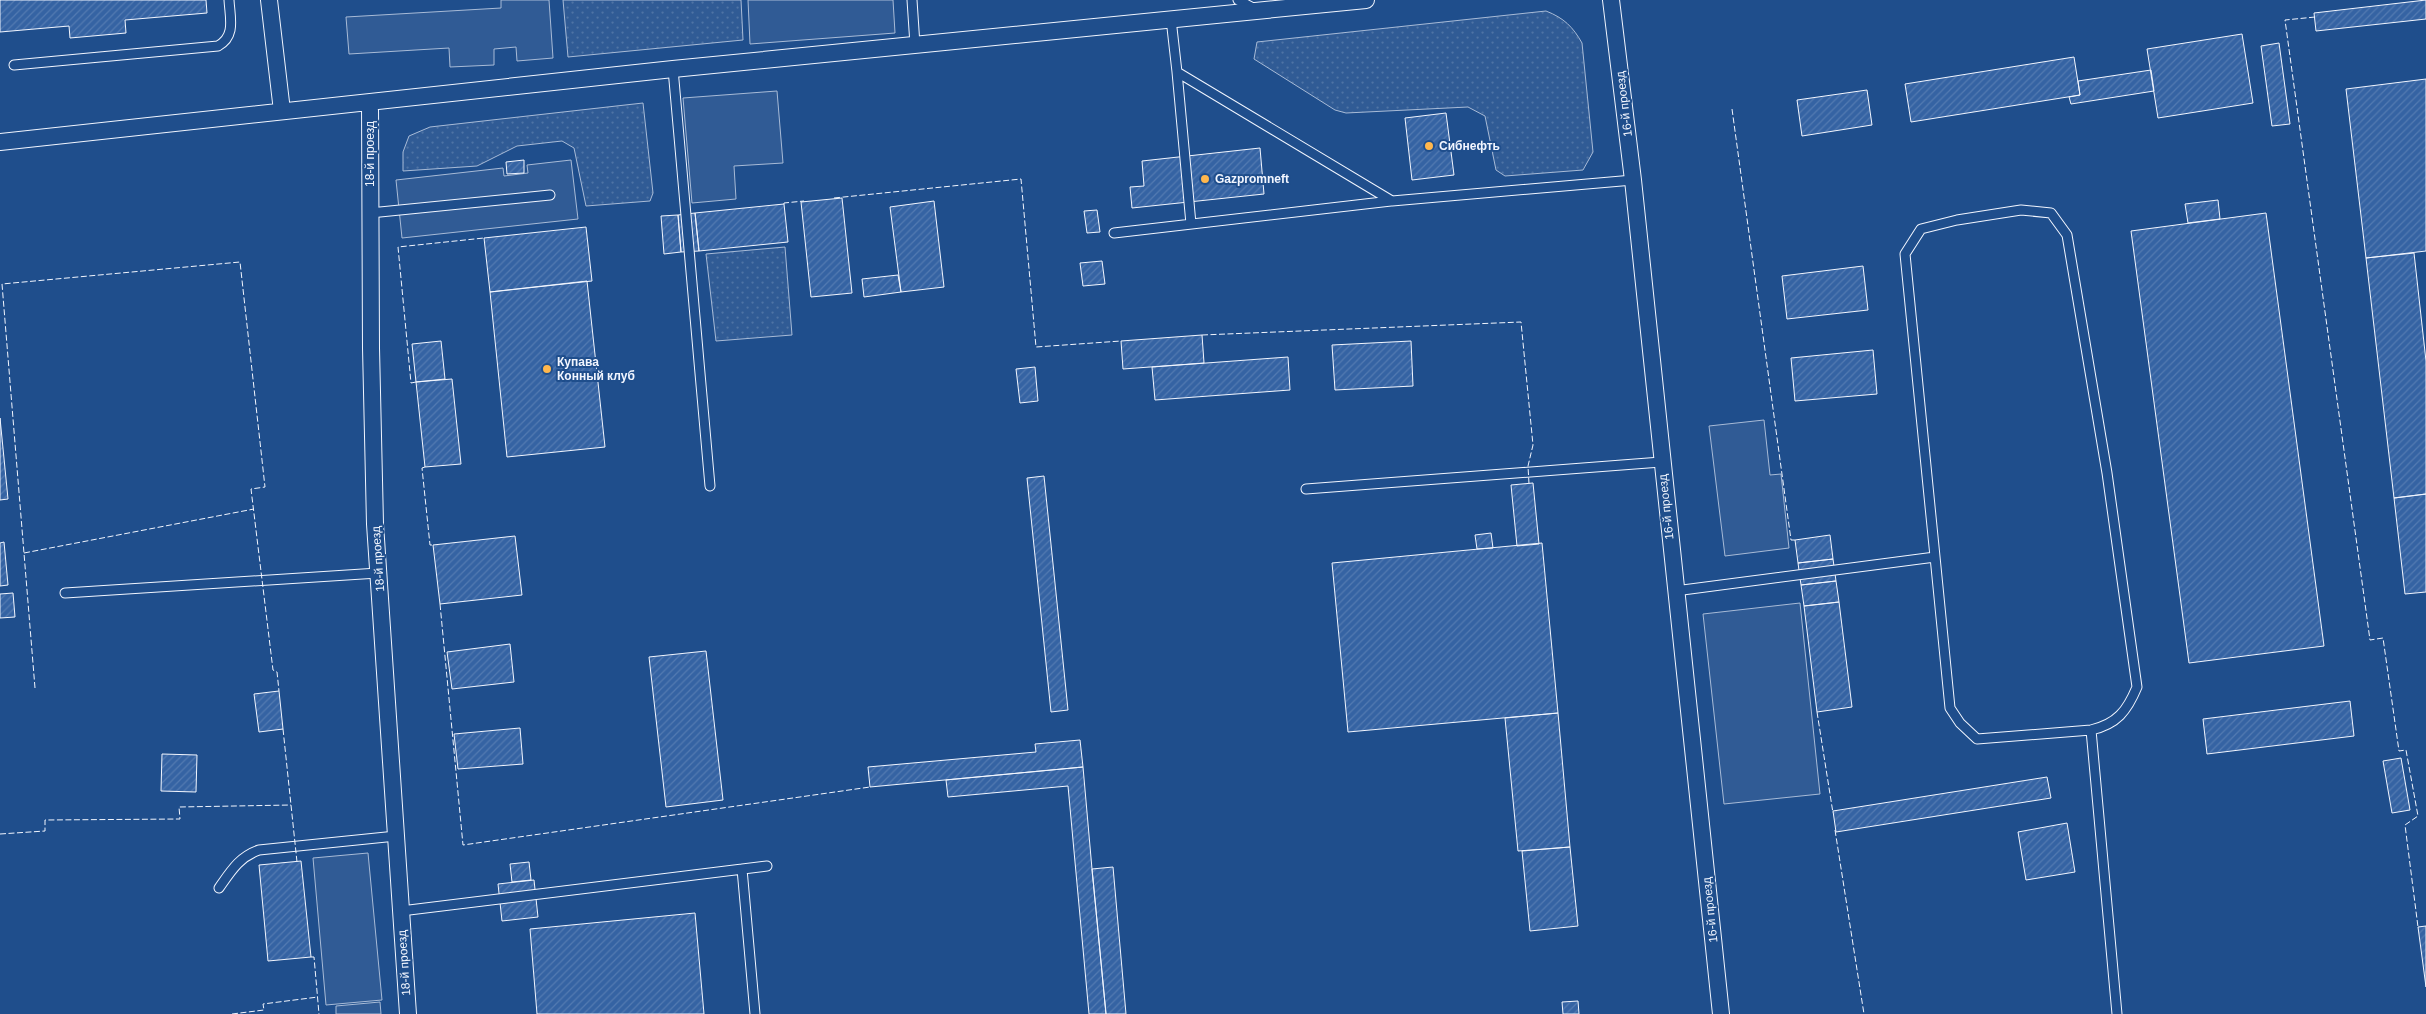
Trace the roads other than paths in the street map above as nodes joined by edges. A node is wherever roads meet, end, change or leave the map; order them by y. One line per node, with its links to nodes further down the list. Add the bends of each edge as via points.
1 (229, 0): 10 (lane, via 230,35 218,46)
2 (269, 0): 14 (street)
3 (912, 0): 9 (lane)
4 (1238, 0): 7 (lane)
5 (1366, 0): 7 (street)
6 (1611, 0): 16 (street, 16-й проезд)
7 (1260, 12): 8 (street)
8 (1171, 19): 9 (street); 12 (lane)
9 (915, 45): 11 (street)
10 (14, 65)
11 (673, 70): 13 (street); 23 (lane)
12 (1177, 72): 18 (lane); 20 (lane)
13 (370, 103): 14 (street); 19 (street, 18-й проезд)
14 (282, 111): 15 (street)
15 (0, 142)
16 (1633, 180): 18 (lane); 22 (street, 16-й проезд)
17 (550, 195): 19 (lane)
18 (1392, 202): 20 (lane)
19 (370, 213): 26 (street, 18-й проезд)
20 (1191, 224): 21 (lane)
21 (1114, 232)
22 (1661, 462): 24 (lane); 27 (street, 16-й проезд)
23 (710, 486)
24 (1306, 489)
25 (1935, 557): 27 (lane); 29 (lane, via 1950,708 1960,723 1977,739); 29 (lane, via 1905,254 1921,229 2021,210 2051,213 2067,235 2107,473 2137,686 2128,708 2104,727)
26 (378, 573): 28 (lane); 30 (street, 18-й проезд)
27 (1675, 591): 37 (street, 16-й проезд)
28 (65, 593)
29 (2091, 730): 38 (lane)
30 (396, 836): 33 (lane, via 246,854); 34 (street, 18-й проезд)
31 (767, 866): 32 (lane)
32 (742, 869): 34 (lane); 36 (lane)
33 (219, 888)
34 (401, 911): 35 (street, 18-й проезд)
35 (408, 1014)
36 (755, 1014)
37 (1722, 1014)
38 (2117, 1014)

